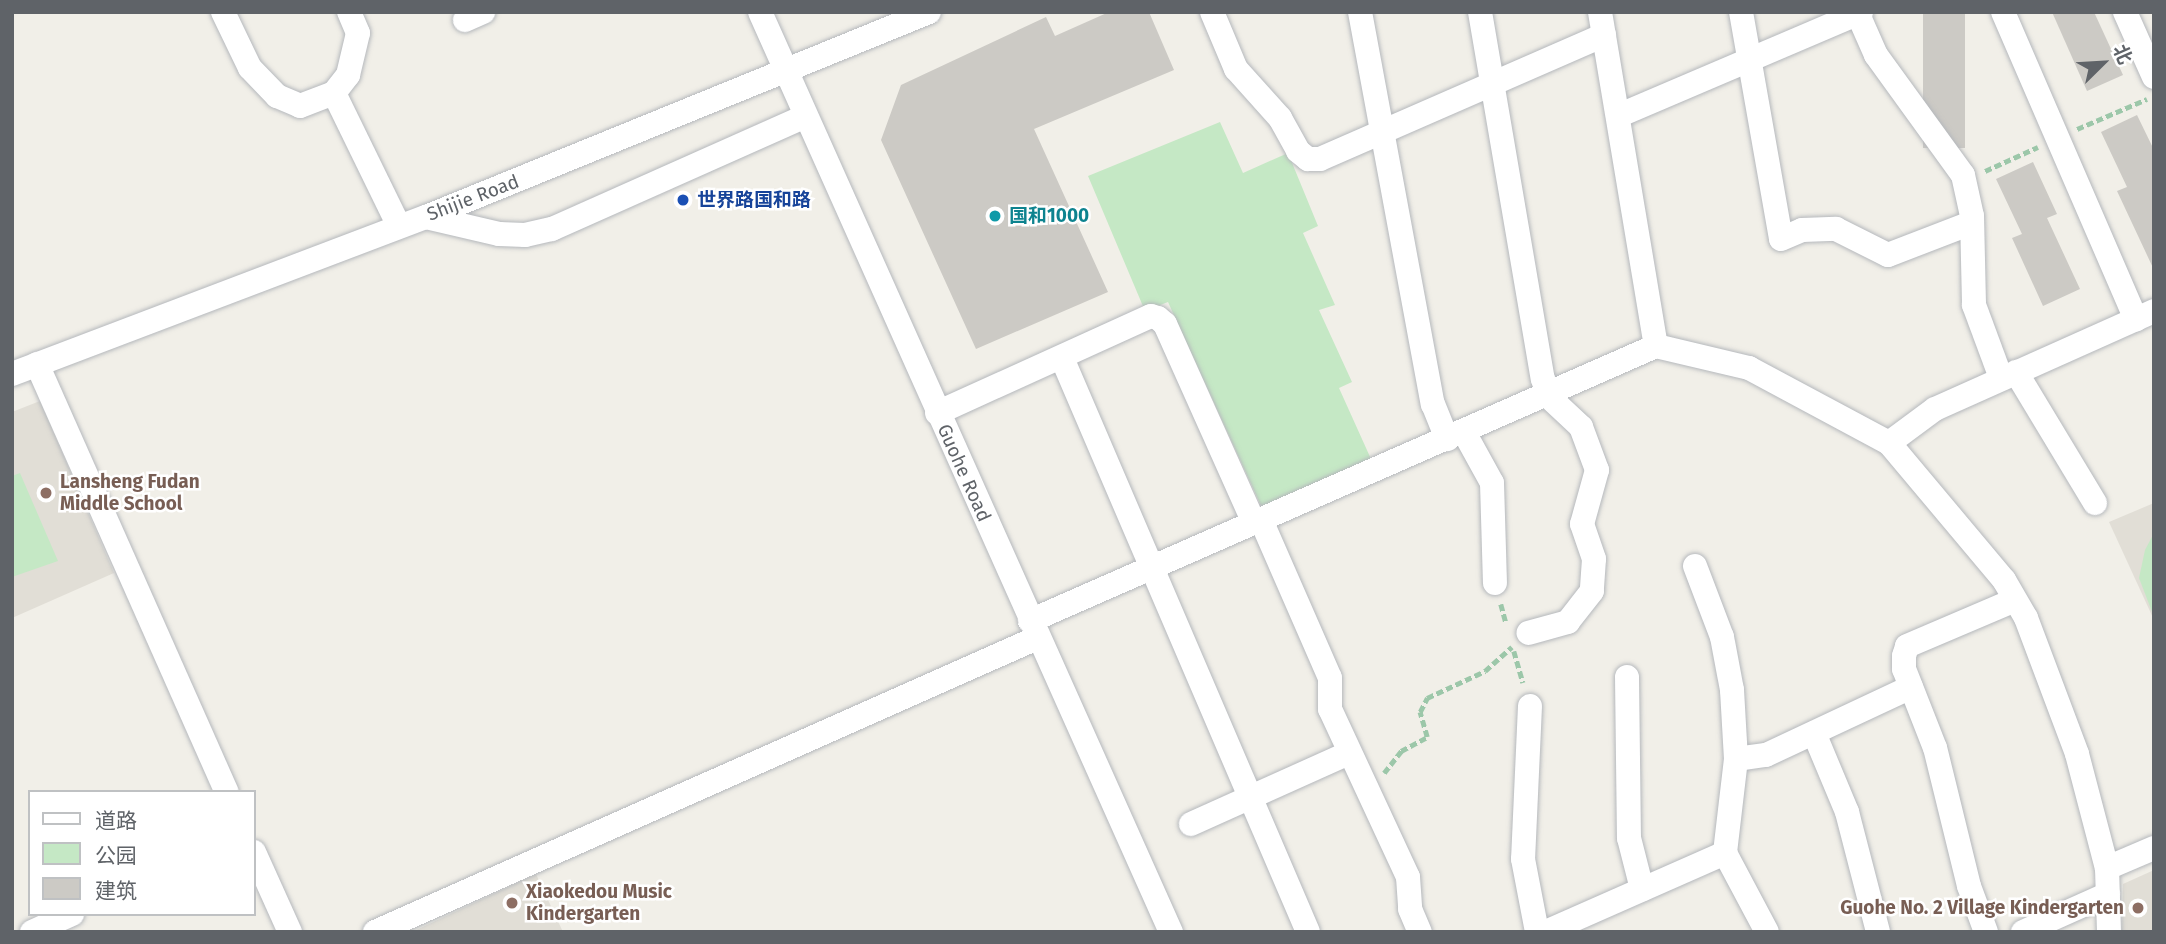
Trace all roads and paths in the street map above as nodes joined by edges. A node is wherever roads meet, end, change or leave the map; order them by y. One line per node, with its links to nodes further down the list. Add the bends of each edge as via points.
1 (223, 12): 17 (street, via 250,68 277,96 300,106)
2 (349, 12): 17 (street, via 358,33 356,54)
3 (760, 12): 14 (street, Guohe Road)
4 (929, 12): 14 (street, Shijie Road)
5 (1212, 12): 20 (street, via 1236,69 1280,118 1298,151 1308,159 1320,159)
6 (1360, 12): 20 (street)
7 (1480, 12): 16 (street)
8 (1741, 12): 13 (street)
9 (2003, 12): 24 (street)
10 (2125, 12): 15 (street)
11 (1859, 13): 13 (street); 22 (street, via 1876,55 1963,175)
12 (1602, 24): 16 (street); 18 (street)
13 (1750, 60): 18 (street); 22 (street, via 1781,239 1802,230 1836,229 1888,255)
14 (784, 71): 19 (street, Guohe Road); 21 (street, Shijie Road)
15 (2154, 77)
16 (1494, 83): 20 (street); 30 (street)
17 (334, 93): 23 (street)
18 (1620, 115): 25 (street)
19 (804, 117): 21 (street, via 552,229 499,234); 31 (street, Guohe Road)
20 (1384, 131): 32 (street, via 1433,404)
21 (426, 217): 23 (street, Shijie Road)
22 (1971, 223): 29 (street, via 1974,304)
23 (398, 226): 27 (street, Shijie Road)
24 (2145, 315): 29 (street)
25 (1656, 346): 30 (street); 33 (street, via 1749,368)
26 (1062, 358): 31 (street); 35 (street, via 1151,316 1158,318 1165,324); 37 (street)
27 (37, 364): 28 (street, Shijie Road); 48 (street)
28 (12, 374)
29 (2009, 375): 33 (street, via 1917,419); 34 (street)
30 (1549, 397): 32 (street); 41 (street, via 1581,427 1591,446 1597,470 1582,524 1594,577 1581,610 1568,622)
31 (937, 413): 40 (street, Guohe Road)
32 (1456, 436): 35 (street); 38 (street, via 1492,483)
33 (1889, 443): 39 (street)
34 (2095, 503)
35 (1257, 521): 37 (street); 46 (street, via 1330,678 1330,709)
36 (1695, 566): 47 (street, via 1722,637)
37 (1154, 567): 40 (street); 50 (street)
38 (1495, 583)
39 (2015, 600): 43 (street, via 1907,646 1904,669); 55 (street, via 2077,754)
40 (1034, 630): 61 (street); 62 (street, Guohe Road)
41 (1528, 633): 49 (path, via 1485,671 1427,698 1420,712 1427,737 1394,757)
42 (1627, 677): 56 (street, via 1629,838)
43 (1912, 687): 45 (street); 69 (street, via 1935,748 1969,886)
44 (1530, 706): 65 (street, via 1523,859)
45 (1814, 733): 47 (street, via 1766,755); 68 (street, via 1847,812)
46 (1349, 753): 49 (street); 50 (street)
47 (1737, 759): 53 (street)
48 (226, 790)
49 (1369, 793): 64 (street, via 1408,877 1410,909)
50 (1251, 797): 51 (street); 63 (street)
51 (1192, 824)
52 (2154, 848): 55 (street)
53 (1725, 853): 56 (street); 67 (street)
54 (256, 856): 60 (street)
55 (2107, 868): 57 (street)
56 (1642, 889): 66 (street)
57 (2108, 894): 70 (street); 71 (street)
58 (72, 921): 59 (street)
59 (32, 932)
60 (290, 932)
61 (374, 932)
62 (1171, 932)
63 (1308, 932)
64 (1420, 932)
65 (1537, 932)
66 (1546, 932)
67 (1767, 932)
68 (1878, 932)
69 (1986, 932)
70 (2023, 932)
71 (2109, 932)

